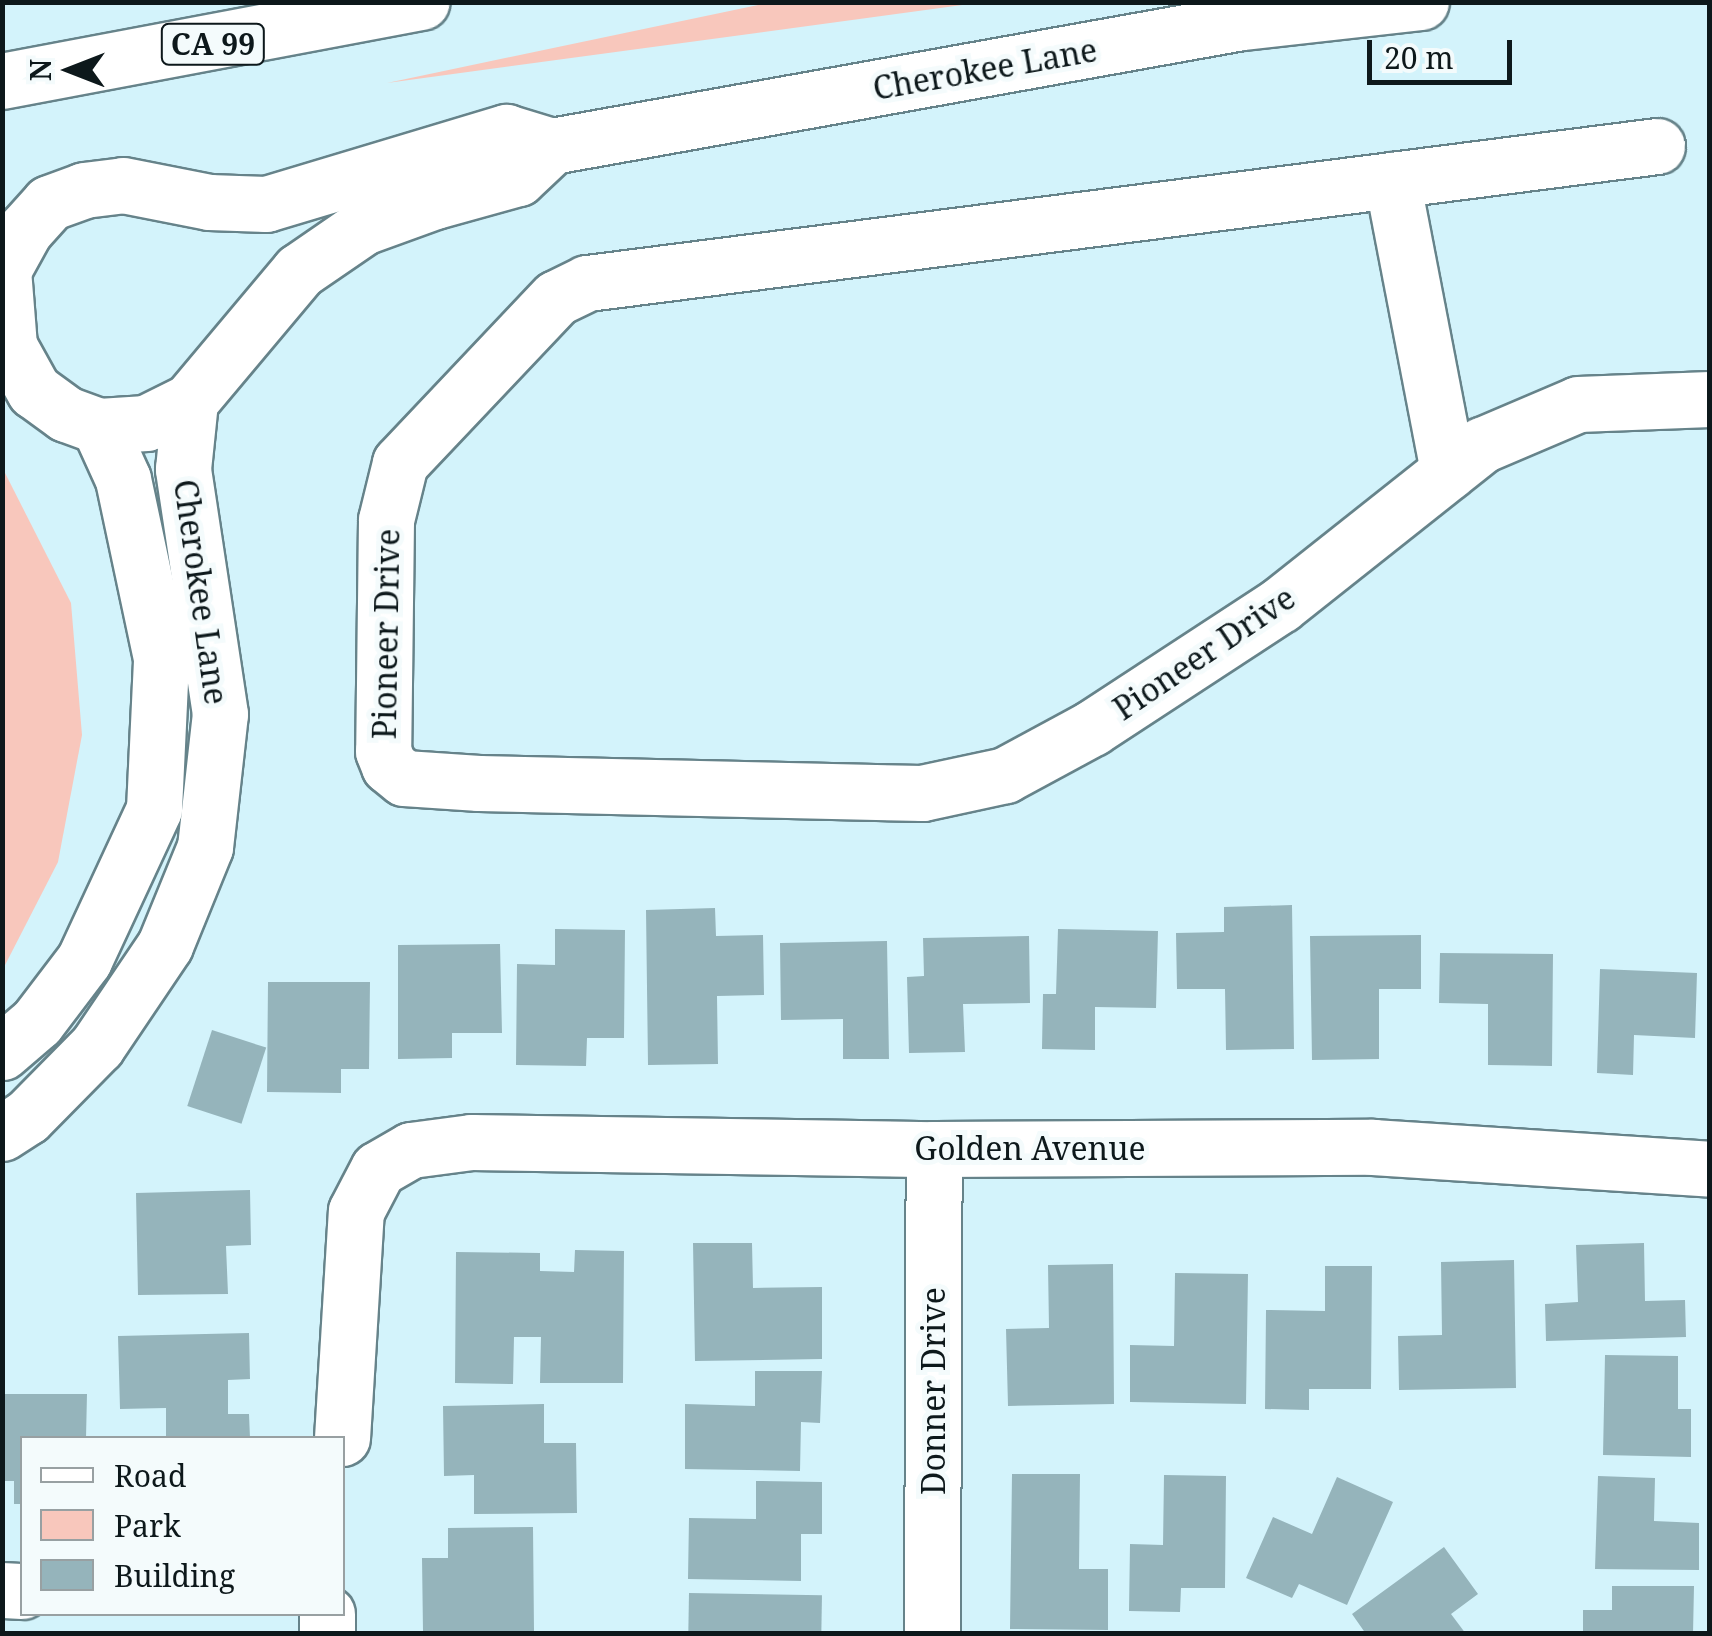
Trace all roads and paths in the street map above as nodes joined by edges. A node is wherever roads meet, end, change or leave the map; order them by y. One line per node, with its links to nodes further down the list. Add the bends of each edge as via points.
1 (422, 2): 3 (main road, CA 99)
2 (1421, 2): 4 (main road, Cherokee Lane, via 1242,22)
3 (2, 82)
4 (552, 146): 7 (main road, Cherokee Lane, via 506,132 266,204 209,202 123,185 84,190 49,203 25,230 4,270); 9 (main road, Cherokee Lane, via 518,178 363,227 298,271)
5 (1658, 146): 6 (main road, Pioneer Drive)
6 (1392, 180): 11 (main road); 11 (main road, Pioneer Drive, via 587,283 556,298 400,463 386,520 383,751 404,778 479,783 922,793 1006,776 1280,606)
7 (3, 305): 10 (main road, Cherokee Lane, via 9,346 34,391 66,414)
8 (1710, 399): 11 (main road, Pioneer Drive, via 1578,404 1482,445)
9 (190, 401): 10 (main road, Cherokee Lane, via 146,423); 13 (main road, Cherokee Lane, via 183,468 220,714 205,847 165,945 97,1046)
10 (100, 426): 12 (main road, Cherokee Lane, via 123,480 162,658 154,809 84,960 37,1022)
11 (1448, 472)
12 (2, 1052)
13 (2, 1133)
14 (934, 1149): 15 (main road, Golden Avenue, via 1373,1147); 16 (main road, Golden Avenue, via 471,1142 410,1150 378,1170 356,1211); 17 (main road, Donner Drive)
15 (1710, 1169)
16 (342, 1436)
17 (932, 1634)

